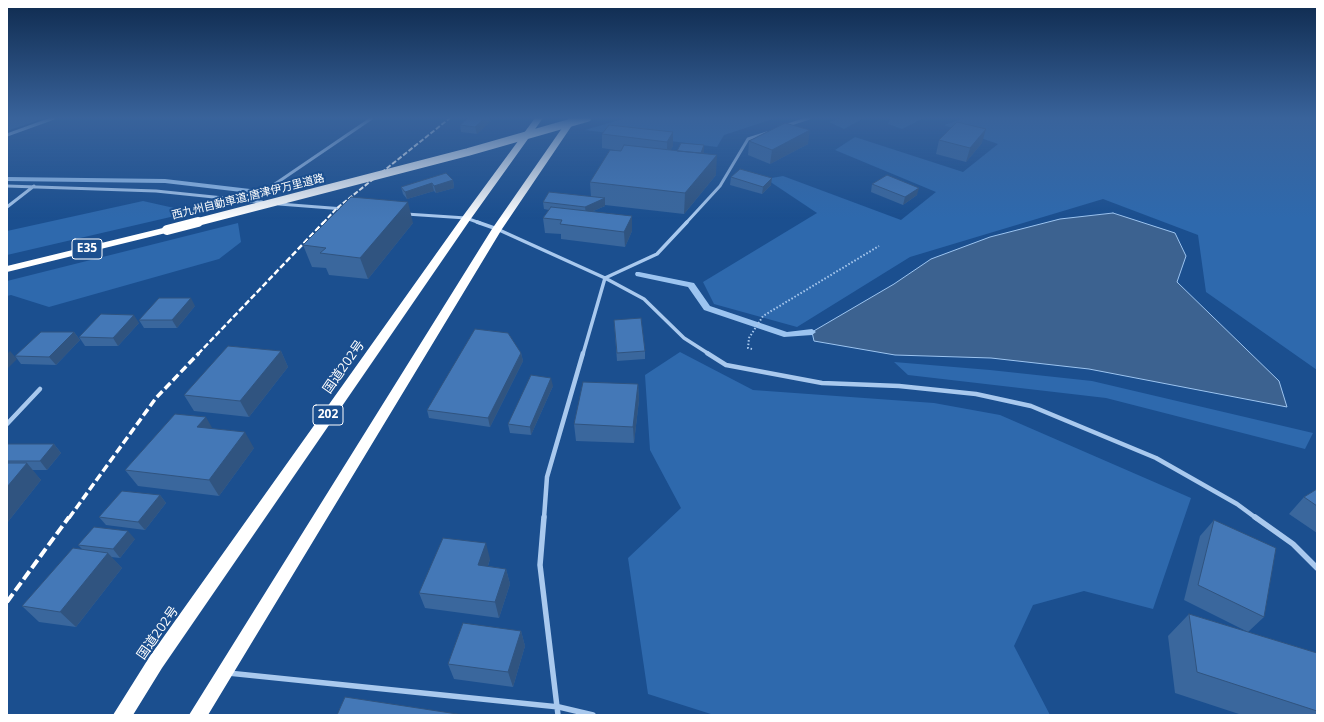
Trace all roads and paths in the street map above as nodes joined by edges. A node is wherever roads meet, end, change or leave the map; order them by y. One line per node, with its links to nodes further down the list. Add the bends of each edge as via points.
1 (323, 152): 8 (street)
2 (469, 152): 15 (highway, 西九州自動車道;唐津伊万里道路 / E35, bridge, via 167,230)
3 (514, 152): 12 (highway, 国道202号 / 202)
4 (550, 152): 13 (highway)
5 (740, 152): 16 (street, via 720,186 657,254)
6 (7, 186): 7 (street)
7 (34, 186): 8 (street, via 156,191); 9 (street)
8 (250, 202): 10 (street)
9 (7, 207)
10 (352, 210)
11 (398, 213): 12 (street)
12 (466, 218): 13 (street); 23 (highway, 国道202号 / 202, via 156,662)
13 (497, 229): 16 (street); 21 (highway)
14 (879, 246): 17 (path, via 763,316)
15 (7, 268)
16 (605, 278): 20 (street, via 644,299 684,338 726,365 822,383 899,386 976,394 1030,406 1156,458 1237,504 1293,544); 22 (street, via 547,476 540,565)
17 (749, 338)
18 (40, 389): 19 (street)
19 (7, 424)
20 (1317, 568)
21 (224, 672): 22 (street); 24 (highway)
22 (559, 707): 25 (street); 26 (street)
23 (122, 715)
24 (198, 715)
25 (558, 715)
26 (593, 715)

